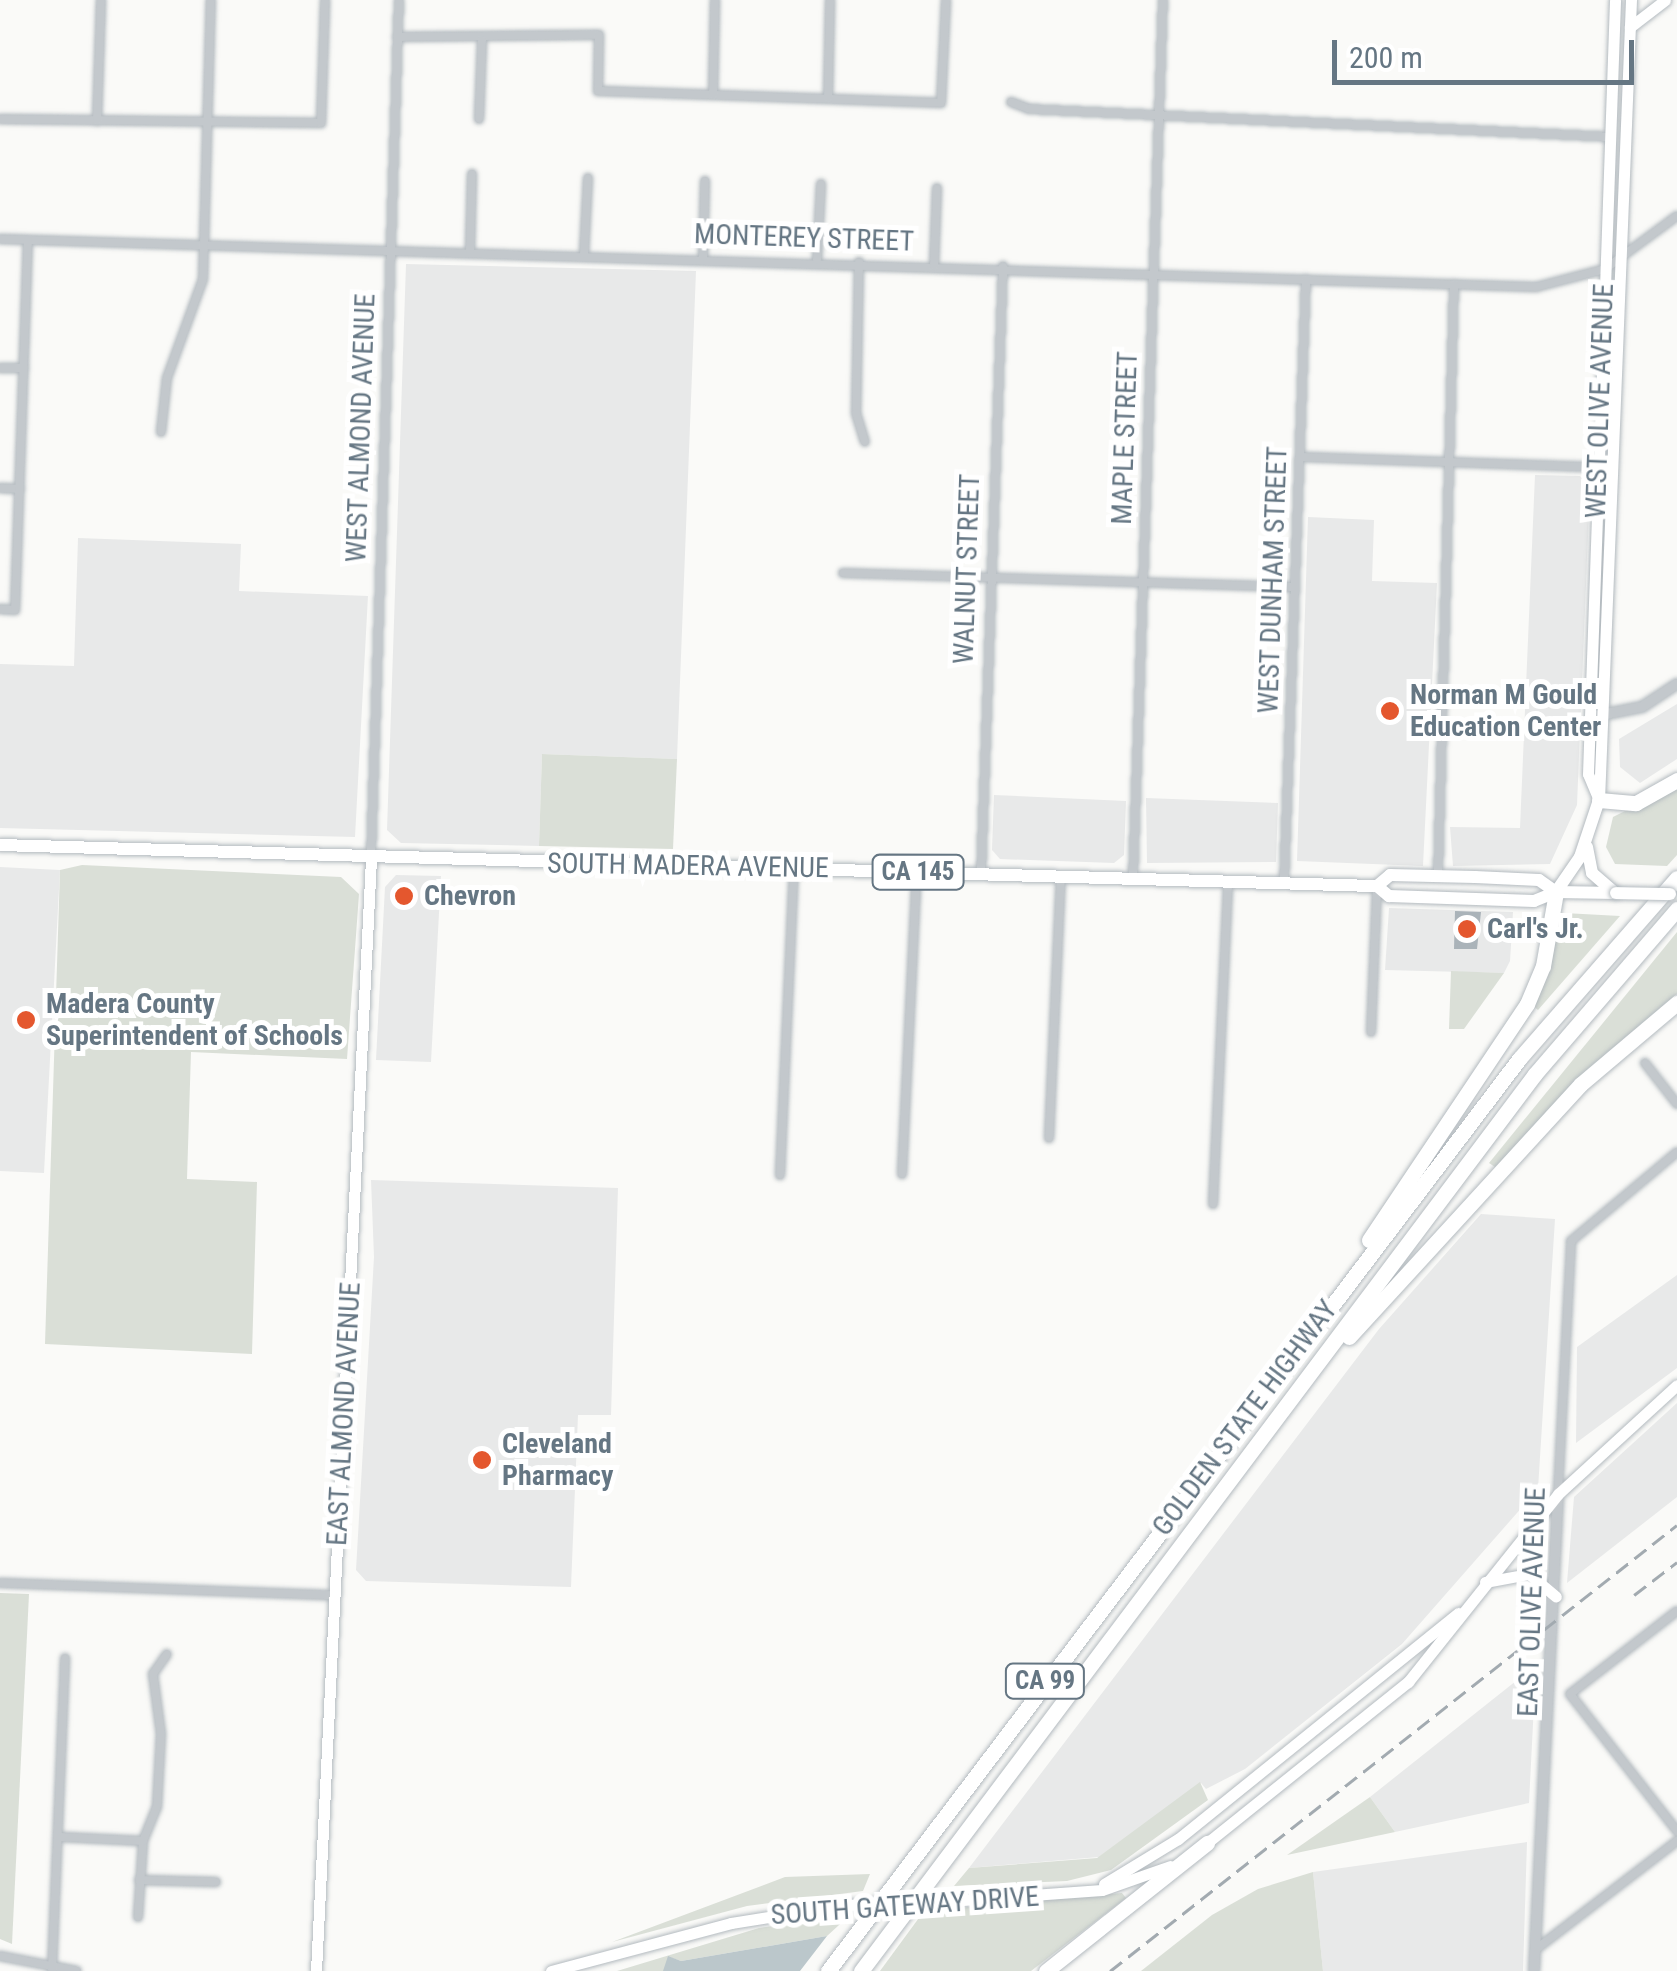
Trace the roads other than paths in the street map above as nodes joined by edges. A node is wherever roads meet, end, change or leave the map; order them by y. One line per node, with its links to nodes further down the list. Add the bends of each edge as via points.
1 (102, 0): 21 (street)
2 (212, 0): 22 (street)
3 (325, 0): 22 (street, via 321,123)
4 (399, 0): 13 (street, WEST ALMOND AVENUE)
5 (715, 0): 15 (street)
6 (830, 0): 16 (street)
7 (946, 0): 16 (street, via 941,102)
8 (1162, 0): 18 (street, MAPLE STREET)
9 (1616, 0): 23 (main road, WEST OLIVE AVENUE)
10 (1632, 0): 12 (main road, WEST OLIVE AVENUE)
11 (1665, 0): 12 (main road)
12 (1630, 27): 36 (main road, WEST OLIVE AVENUE)
13 (397, 37): 14 (street); 33 (street, WEST ALMOND AVENUE)
14 (482, 40): 15 (street, via 599,35 598,91); 20 (street)
15 (712, 95): 16 (street)
16 (828, 98)
17 (1010, 102): 18 (street, via 1029,110)
18 (1159, 114): 23 (street); 43 (street, MAPLE STREET)
19 (0, 119): 21 (street)
20 (479, 119)
21 (97, 121): 22 (street)
22 (207, 121): 32 (street)
23 (1612, 137): 42 (main road, WEST OLIVE AVENUE)
24 (472, 174): 34 (street)
25 (588, 178): 35 (street)
26 (705, 181): 37 (street)
27 (821, 184): 38 (street)
28 (937, 188): 40 (street)
29 (1677, 216): 36 (street, MONTEREY STREET)
30 (0, 239): 31 (street, MONTEREY STREET)
31 (28, 240): 32 (street, MONTEREY STREET); 47 (street)
32 (205, 241): 33 (street, MONTEREY STREET); 48 (street, via 200,296 167,378)
33 (390, 248): 34 (street, MONTEREY STREET); 68 (street, WEST ALMOND AVENUE)
34 (470, 250): 35 (street, MONTEREY STREET)
35 (584, 254): 37 (street, MONTEREY STREET)
36 (1623, 256): 42 (street, MONTEREY STREET); 53 (main road, WEST OLIVE AVENUE)
37 (703, 257): 38 (street, MONTEREY STREET)
38 (817, 260): 39 (street, MONTEREY STREET)
39 (859, 262): 40 (street, MONTEREY STREET); 49 (street, via 856,413)
40 (934, 266): 41 (street, MONTEREY STREET)
41 (1003, 266): 43 (street, MONTEREY STREET); 57 (street, WALNUT STREET)
42 (1604, 269): 45 (street, MONTEREY STREET, via 1536,287); 52 (main road, WEST OLIVE AVENUE)
43 (1154, 271): 44 (street, MONTEREY STREET); 58 (street, MAPLE STREET)
44 (1306, 279): 45 (street, MONTEREY STREET); 50 (street, WEST DUNHAM STREET)
45 (1454, 284): 51 (street)
46 (0, 368): 47 (street)
47 (24, 368): 55 (street)
48 (161, 432)
49 (864, 442)
50 (1300, 457): 51 (street); 59 (street, WEST DUNHAM STREET)
51 (1452, 462): 52 (street); 72 (street)
52 (1598, 467): 53 (street); 62 (main road, WEST OLIVE AVENUE)
53 (1614, 468): 63 (main road, WEST OLIVE AVENUE)
54 (0, 488): 55 (street)
55 (20, 488): 60 (street, via 15,610)
56 (842, 573): 57 (street)
57 (988, 578): 58 (street); 71 (street, WALNUT STREET)
58 (1141, 583): 59 (street); 75 (street, MAPLE STREET)
59 (1295, 587): 77 (street, WEST DUNHAM STREET)
60 (0, 609)
61 (1677, 684): 63 (street, via 1642,708)
62 (1590, 716): 63 (street); 65 (main road, WEST OLIVE AVENUE, via 1588,774)
63 (1607, 716): 65 (main road, WEST OLIVE AVENUE)
64 (1677, 780): 65 (highway, via 1636,803)
65 (1599, 800): 66 (main road, WEST OLIVE AVENUE)
66 (1587, 840): 79 (main road, WEST OLIVE AVENUE); 80 (main road, via 1592,873)
67 (0, 845): 68 (main road, SOUTH MADERA AVENUE / CA 145)
68 (371, 858): 69 (main road, SOUTH MADERA AVENUE / CA 145); 98 (main road, EAST ALMOND AVENUE)
69 (794, 868): 70 (main road, SOUTH MADERA AVENUE / CA 145); 90 (street)
70 (916, 872): 71 (main road, SOUTH MADERA AVENUE / CA 145); 89 (street)
71 (982, 875): 73 (main road, SOUTH MADERA AVENUE / CA 145)
72 (1438, 876): 78 (main road, SOUTH MADERA AVENUE / CA 145, via 1390,876); 79 (main road, SOUTH MADERA AVENUE / CA 145, via 1539,880)
73 (1061, 877): 75 (main road, SOUTH MADERA AVENUE / CA 145); 87 (street)
74 (1677, 878): 93 (highway, GOLDEN STATE HIGHWAY / CA 99, via 1520,1059)
75 (1133, 879): 76 (main road, SOUTH MADERA AVENUE / CA 145)
76 (1228, 882): 77 (main road, SOUTH MADERA AVENUE / CA 145); 91 (street)
77 (1284, 884): 78 (main road, SOUTH MADERA AVENUE / CA 145)
78 (1377, 886): 79 (main road, SOUTH MADERA AVENUE / CA 145, via 1389,896 1534,901); 84 (street)
79 (1556, 892): 80 (main road, SOUTH MADERA AVENUE / CA 145); 93 (highway, via 1544,966 1520,1016)
80 (1616, 893): 81 (main road, SOUTH MADERA AVENUE / CA 145, bridge)
81 (1677, 895)
82 (1677, 908): 94 (highway, GOLDEN STATE HIGHWAY / CA 99, via 1536,1074)
83 (1677, 1004): 94 (highway, via 1532,1134)
84 (1372, 1032)
85 (1645, 1063): 86 (street)
86 (1677, 1104)
87 (1049, 1138)
88 (1677, 1152): 95 (street, EAST OLIVE AVENUE, via 1574,1235)
89 (902, 1174)
90 (780, 1175)
91 (1213, 1204)
92 (1677, 1385): 95 (main road, SOUTH GATEWAY DRIVE)
93 (1264, 1393): 123 (highway, GOLDEN STATE HIGHWAY / CA 99)
94 (1283, 1411): 124 (highway, GOLDEN STATE HIGHWAY / CA 99)
95 (1558, 1494): 97 (main road, SOUTH GATEWAY DRIVE); 99 (street, EAST OLIVE AVENUE)
96 (0, 1583): 98 (street)
97 (1481, 1584): 99 (main road, via 1529,1574); 101 (main road, SOUTH GATEWAY DRIVE)
98 (334, 1594): 121 (main road, EAST ALMOND AVENUE)
99 (1556, 1597): 104 (street, EAST OLIVE AVENUE)
100 (1677, 1611): 105 (street)
101 (1461, 1612): 106 (main road, SOUTH GATEWAY DRIVE); 107 (main road, SOUTH GATEWAY DRIVE, via 1408,1682)
102 (167, 1654): 111 (street, via 153,1674 161,1734 157,1807)
103 (65, 1658): 109 (street)
104 (1552, 1692): 105 (street); 117 (street, EAST OLIVE AVENUE)
105 (1570, 1694): 108 (street)
106 (1234, 1795): 107 (main road); 115 (main road, SOUTH GATEWAY DRIVE, via 1147,1862)
107 (1247, 1812): 112 (main road, SOUTH GATEWAY DRIVE)
108 (1677, 1831)
109 (61, 1837): 111 (street); 119 (street)
110 (1677, 1840): 117 (street)
111 (143, 1841): 113 (street)
112 (1208, 1843): 115 (main road, SOUTH GATEWAY DRIVE, via 1156,1873); 125 (highway)
113 (139, 1880): 114 (street); 116 (street)
114 (216, 1882)
115 (1086, 1891): 122 (main road, SOUTH GATEWAY DRIVE, bridge, via 844,1905 745,1920)
116 (138, 1918)
117 (1535, 1950): 126 (street, EAST OLIVE AVENUE)
118 (0, 1956): 119 (street)
119 (52, 1970): 120 (street)
120 (78, 1971)
121 (316, 1971)
122 (551, 1971)
123 (828, 1971)
124 (861, 1971)
125 (1046, 1971)
126 (1534, 1971)

